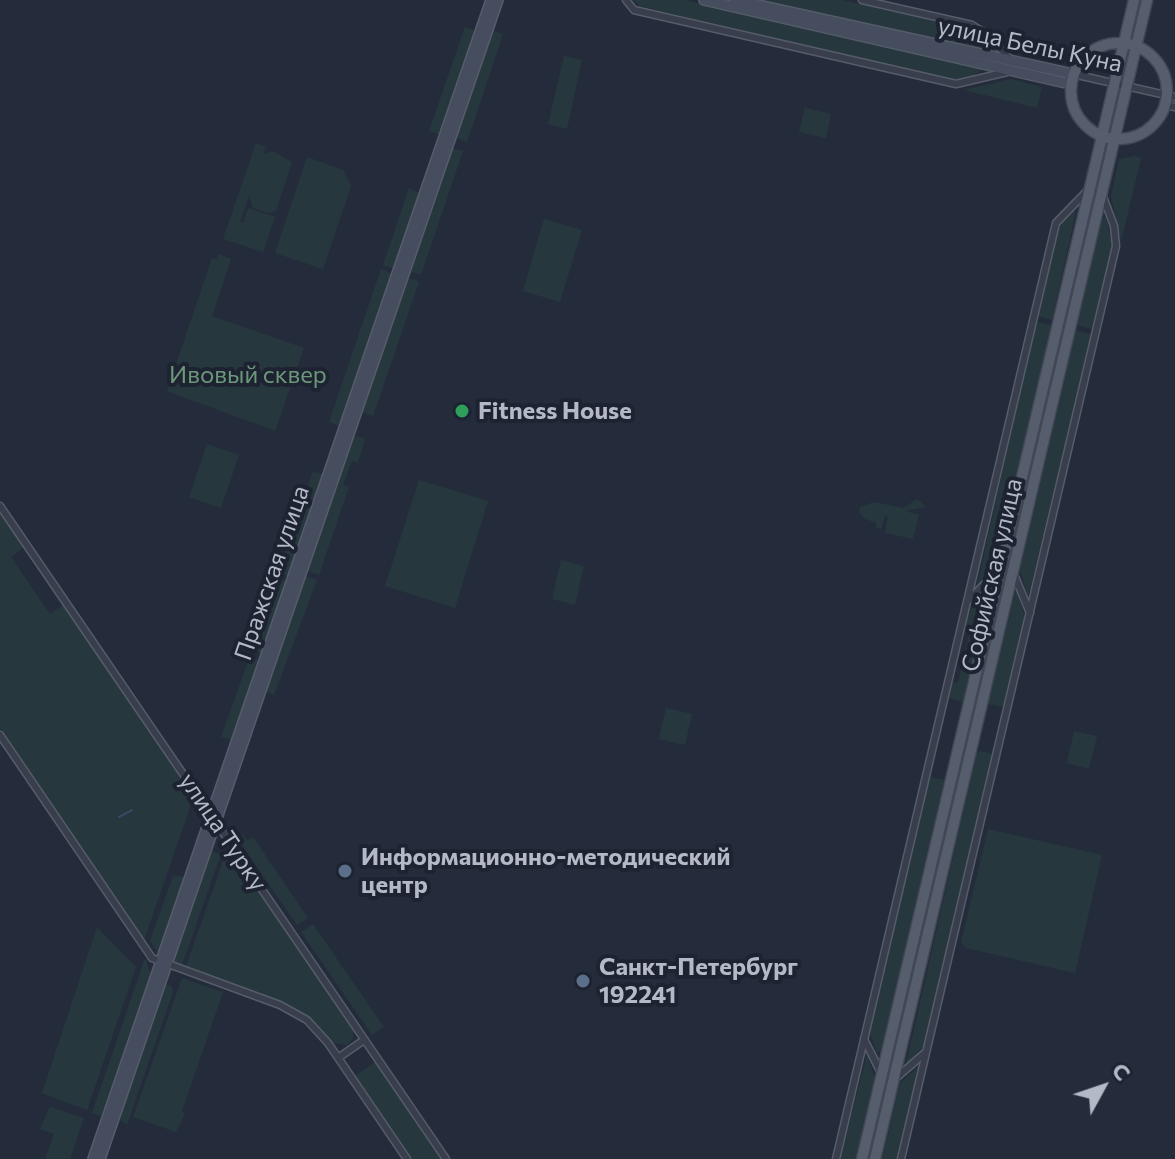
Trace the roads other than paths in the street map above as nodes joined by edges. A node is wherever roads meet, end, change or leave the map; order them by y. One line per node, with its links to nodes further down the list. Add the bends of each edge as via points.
1 (491, 0): 26 (street, Пражская улица)
2 (498, 0): 26 (street, Пражская улица)
3 (626, 0): 11 (street, via 634,10 956,84)
4 (704, 0): 11 (street, улица Белы Куна)
5 (735, 0): 11 (street, улица Белы Куна)
6 (862, 0): 11 (street, via 972,25)
7 (1134, 0): 9 (main road, Софийская улица)
8 (1147, 0): 10 (main road, Софийская улица)
9 (1124, 42): 10 (main road); 12 (main road, via 1096,49); 13 (main road, Софийская улица)
10 (1136, 46): 14 (main road, Софийская улица); 15 (main road, via 1160,66)
11 (1014, 66): 12 (street, улица Белы Куна)
12 (1072, 79): 13 (street, улица Белы Куна); 16 (main road, via 1081,118)
13 (1114, 84): 14 (street, улица Белы Куна); 16 (main road, Софийская улица)
14 (1127, 87): 15 (street, улица Белы Куна); 16 (main road, Софийская улица)
15 (1171, 101): 16 (main road, via 1149,128 1129,137)
16 (1109, 137): 17 (main road, Софийская улица); 18 (main road, Софийская улица)
17 (1090, 188): 20 (main road, Софийская улица); 23 (street, via 1056,223)
18 (1102, 193): 20 (main road, Софийская улица); 24 (street, via 1116,246)
19 (0, 506): 26 (street, улица Турку)
20 (1022, 507): 21 (main road, Софийская улица); 22 (main road, Софийская улица)
21 (1001, 567): 23 (street); 32 (main road, Софийская улица)
22 (1013, 571): 24 (street); 33 (main road, Софийская улица)
23 (967, 602): 28 (street)
24 (1030, 613): 30 (street)
25 (0, 735): 27 (street, via 152,958)
26 (213, 818): 27 (street, Пражская улица); 29 (street, улица Турку)
27 (163, 965): 31 (street, via 288,1009 316,1028); 36 (street, Пражская улица); 37 (street, Пражская улица)
28 (864, 1039): 32 (street); 40 (street)
29 (364, 1040): 31 (street); 39 (street, улица Турку)
30 (926, 1052): 33 (street); 43 (street)
31 (338, 1058): 38 (street)
32 (882, 1075): 34 (main road, Софийская улица)
33 (893, 1080): 35 (main road, Софийская улица)
34 (866, 1142): 35 (main road); 41 (main road, Софийская улица)
35 (878, 1145): 42 (main road, Софийская улица)
36 (93, 1159)
37 (100, 1159)
38 (407, 1159)
39 (446, 1159)
40 (836, 1159)
41 (862, 1159)
42 (875, 1159)
43 (901, 1159)

